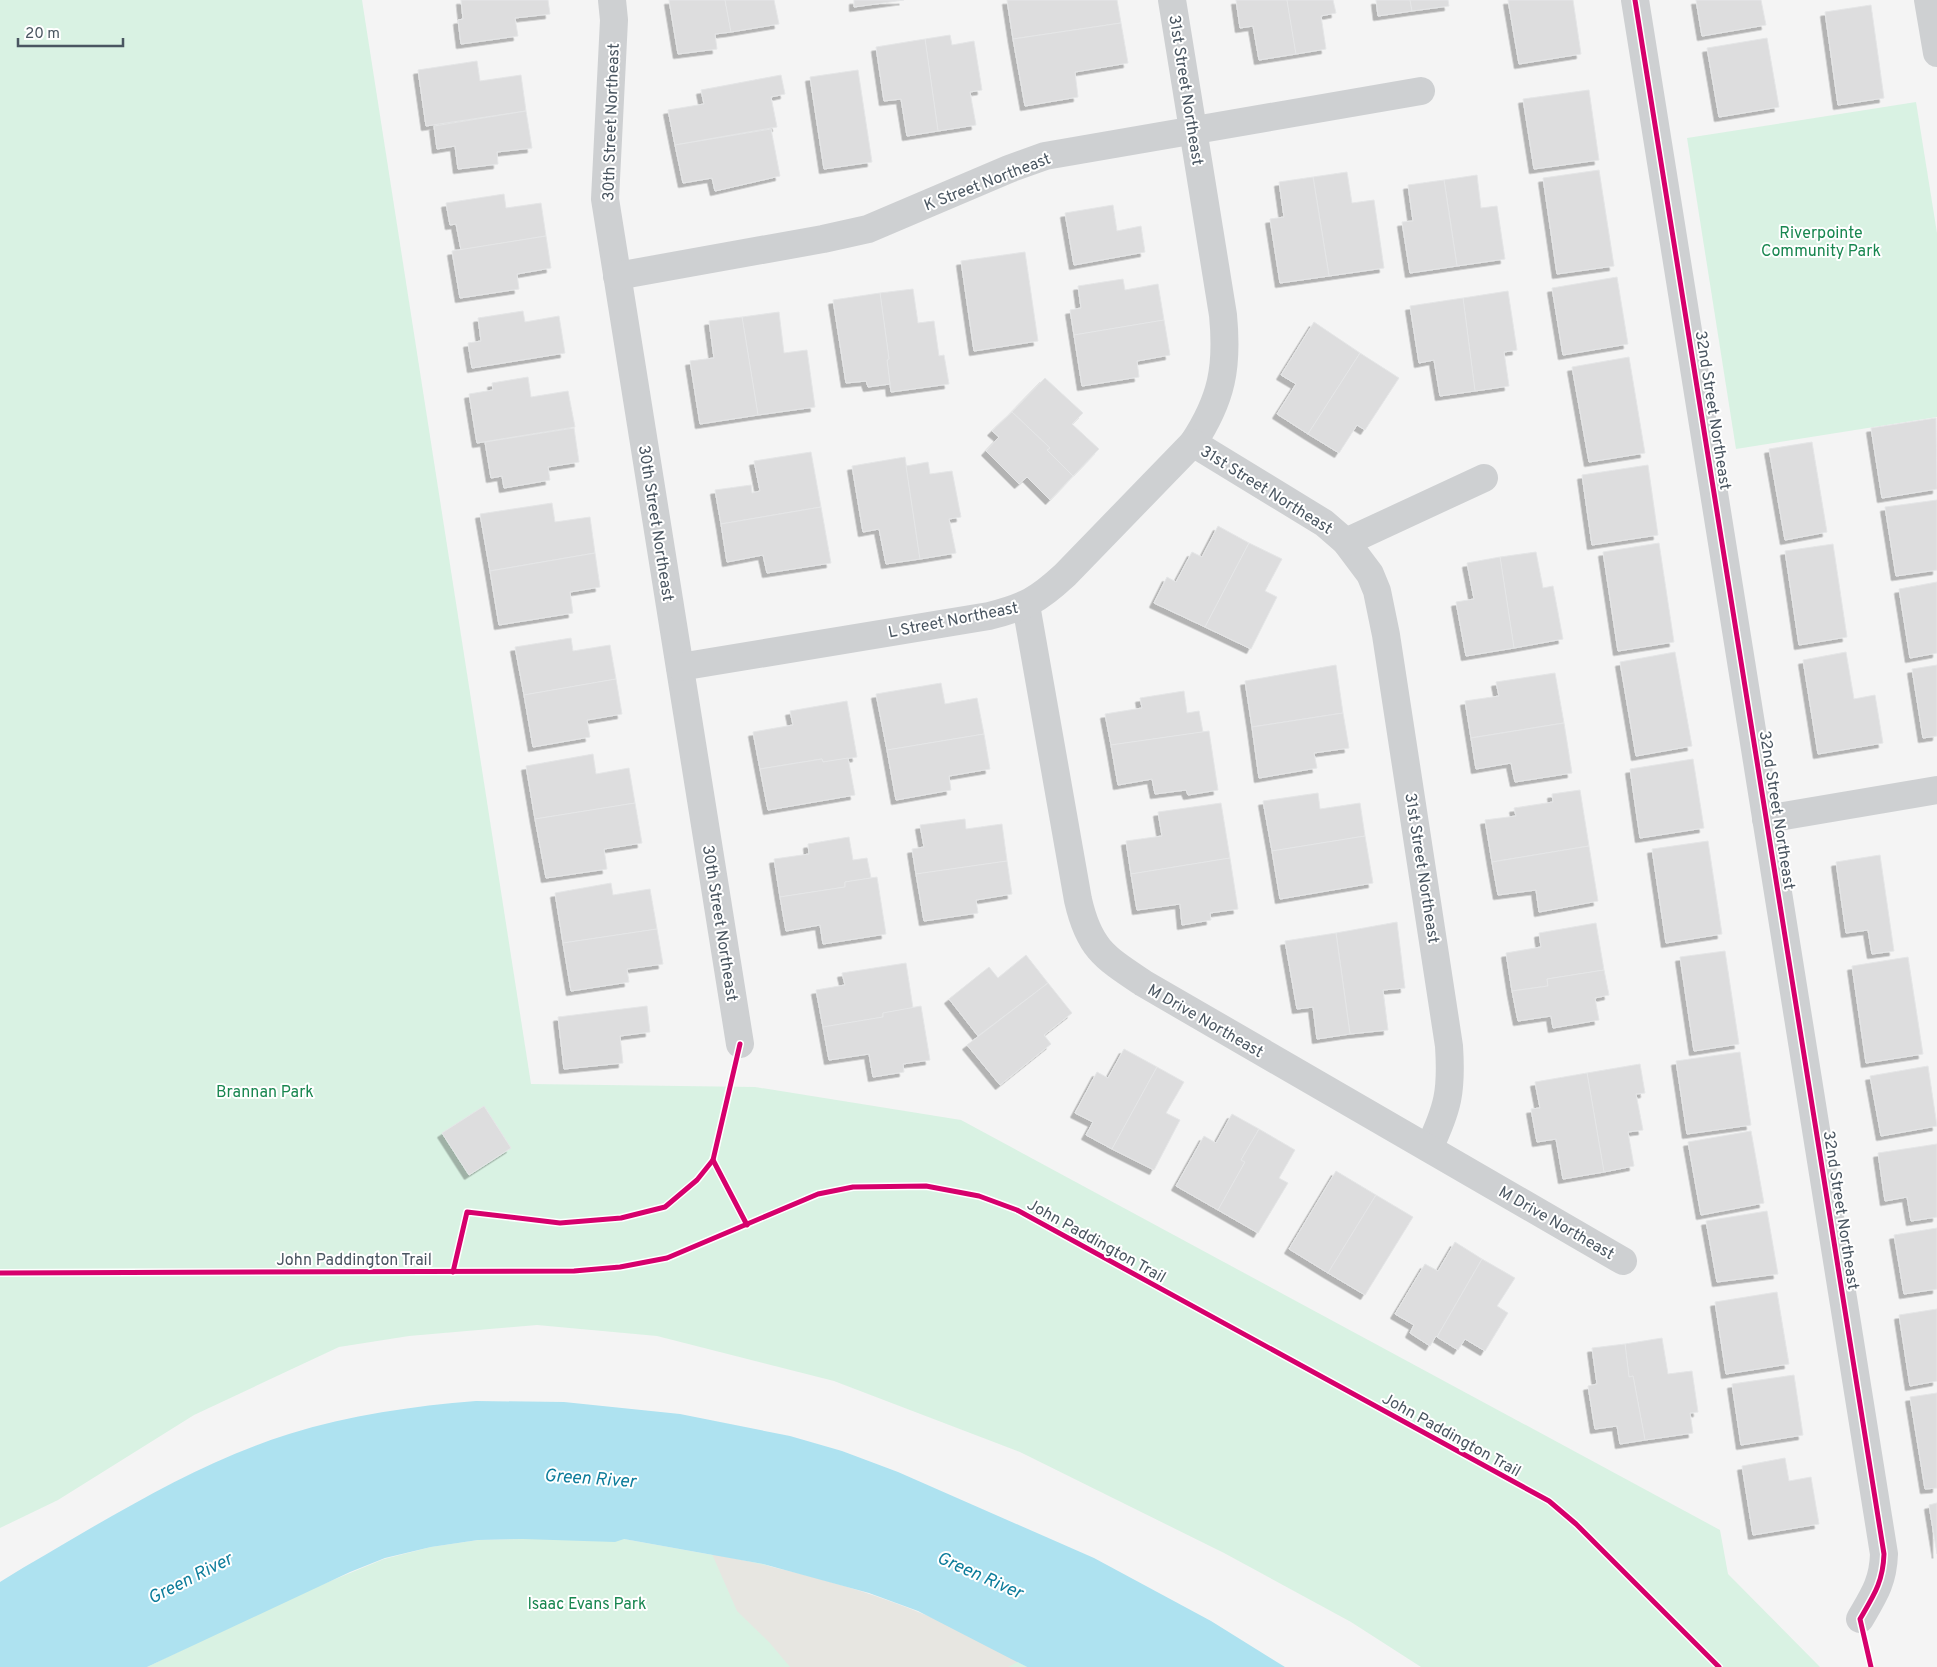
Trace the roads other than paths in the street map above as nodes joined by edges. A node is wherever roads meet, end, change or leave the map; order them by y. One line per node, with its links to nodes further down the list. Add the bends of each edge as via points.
1 (612, 0): 8 (street, 30th Street Northeast, via 614,20 604,199)
2 (1172, 0): 7 (street, 31st Street Northeast)
3 (1635, 0): 15 (street, 32nd Street Northeast)
4 (1928, 0): 5 (street)
5 (1937, 52)
6 (1421, 91): 7 (street, K Street Northeast)
7 (1193, 130): 8 (street, K Street Northeast, via 1045,156 868,228 824,239); 9 (street, 31st Street Northeast, via 1226,347 1217,399)
8 (617, 276): 13 (street, 30th Street Northeast)
9 (1193, 443): 11 (street, 31st Street Northeast, via 1324,523); 12 (street, L Street Northeast, via 1077,563 1049,590)
10 (1484, 478): 11 (street)
11 (1346, 542): 17 (street, 31st Street Northeast, via 1370,574 1381,609 1446,1020 1449,1096)
12 (1026, 605): 13 (street, L Street Northeast, via 989,616); 17 (street, M Drive Northeast, via 1078,900 1087,929 1100,951 1143,983)
13 (680, 667): 16 (street, 30th Street Northeast)
14 (1937, 790): 15 (street)
15 (1766, 819): 19 (street, 32nd Street Northeast, via 1884,1554 1884,1573)
16 (740, 1044)
17 (1429, 1148): 18 (street, M Drive Northeast)
18 (1623, 1261)
19 (1860, 1619)

